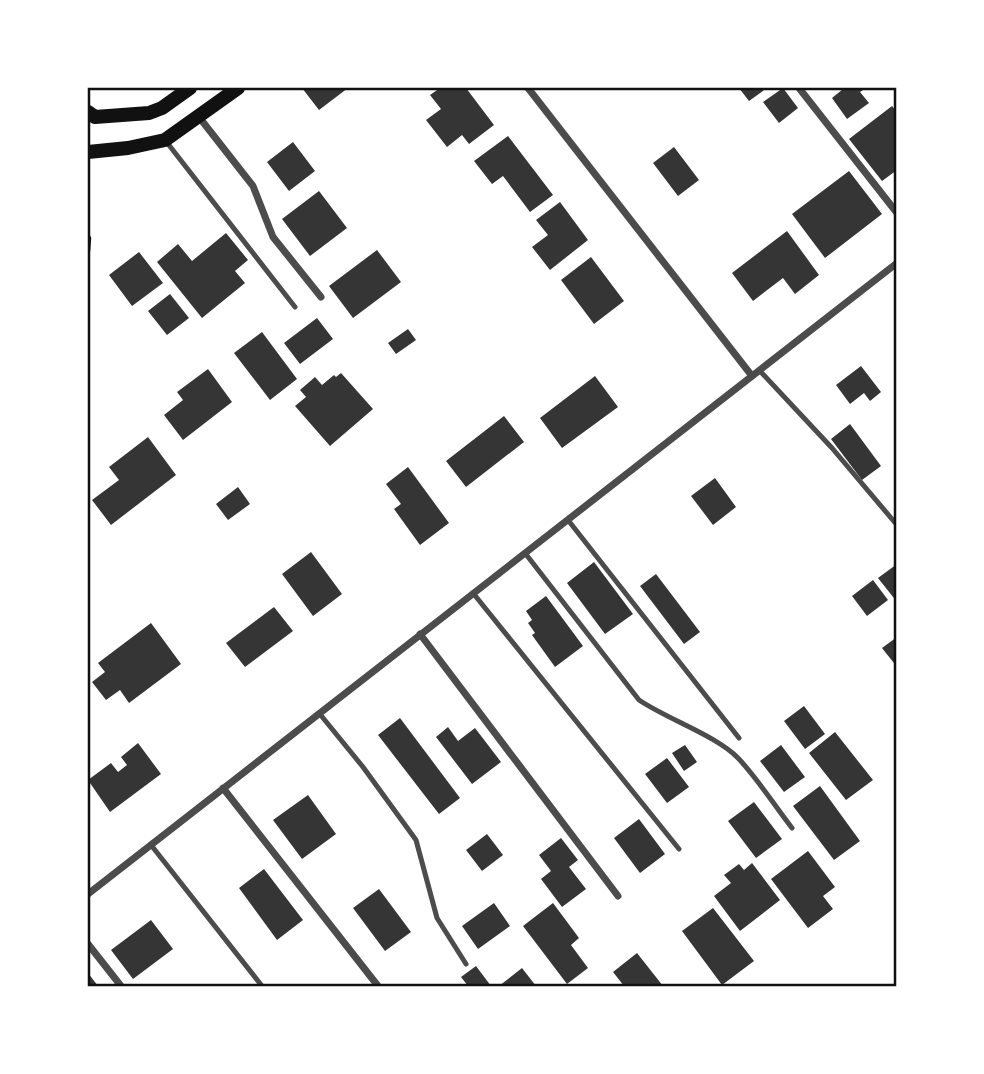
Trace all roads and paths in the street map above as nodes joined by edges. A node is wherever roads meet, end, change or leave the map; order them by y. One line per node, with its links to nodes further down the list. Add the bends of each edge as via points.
1 (190, 88): 5 (main road, via 149,113 103,118)
2 (238, 88): 6 (main road)
3 (528, 88): 16 (street)
4 (799, 88): 9 (street)
5 (88, 112)
6 (200, 117): 7 (main road); 13 (street, via 253,186 273,237)
7 (165, 140): 8 (main road); 14 (lane)
8 (88, 152)
9 (897, 213)
10 (89, 238): 11 (path)
11 (88, 251)
12 (897, 263): 15 (street)
13 (321, 297)
14 (295, 307)
15 (760, 370): 16 (street); 18 (lane)
16 (752, 376): 17 (street)
17 (568, 520): 19 (street); 23 (lane)
18 (897, 525)
19 (525, 553): 20 (street); 25 (lane, via 639,700 738,758)
20 (473, 593): 21 (street); 27 (lane)
21 (420, 634): 22 (street); 29 (street)
22 (319, 713): 24 (street); 31 (lane, via 416,840 437,918)
23 (739, 738)
24 (223, 788): 26 (street); 34 (street)
25 (792, 828)
26 (151, 845): 28 (street); 33 (lane)
27 (679, 849)
28 (88, 894)
29 (618, 896)
30 (88, 944): 32 (street)
31 (466, 964)
32 (121, 986)
33 (261, 986)
34 (378, 986)

